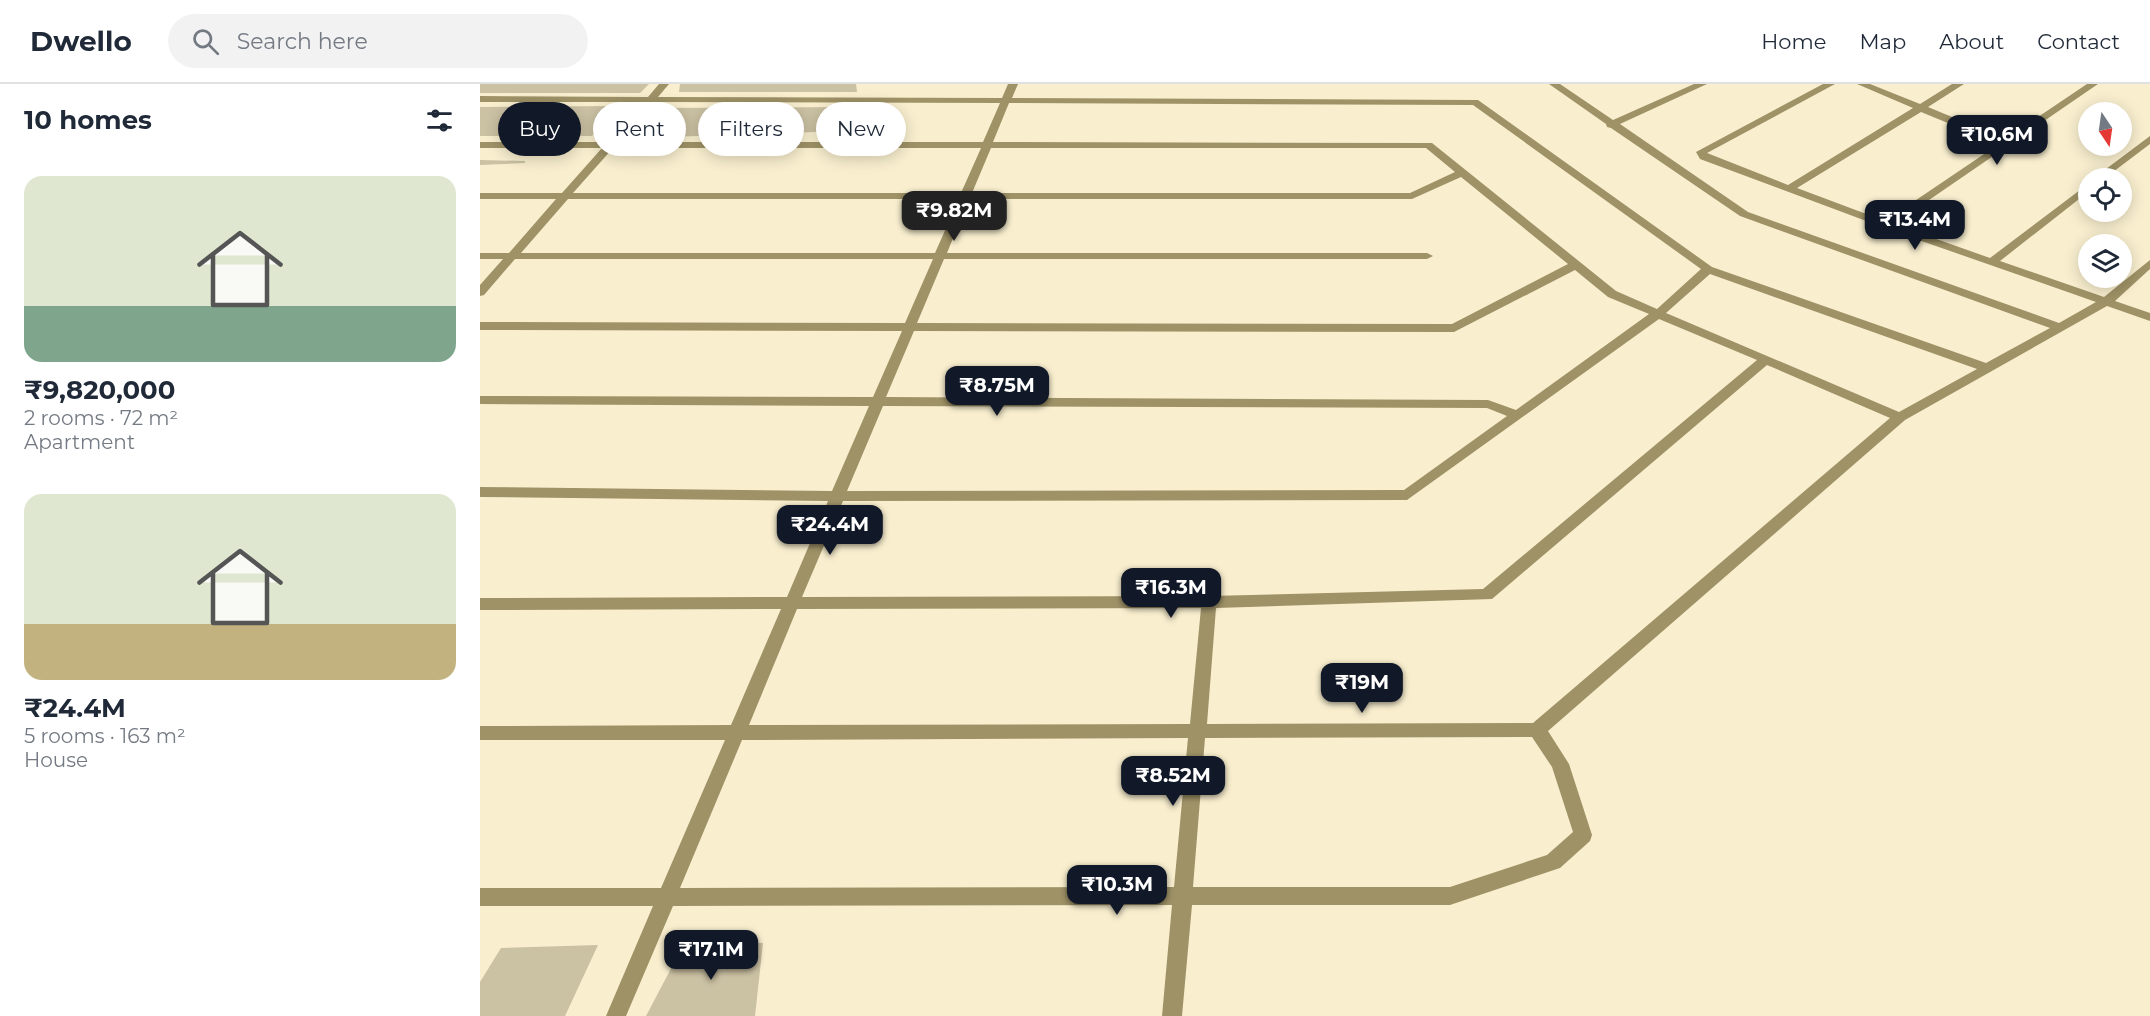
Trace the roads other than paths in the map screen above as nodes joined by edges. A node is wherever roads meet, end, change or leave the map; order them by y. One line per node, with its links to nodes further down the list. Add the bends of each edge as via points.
1 (664, 84): 10 (street)
2 (1013, 84): 11 (street)
3 (1554, 84): 14 (street)
4 (1702, 84): 14 (street)
5 (1830, 84): 24 (street, via 1701,152 1704,157)
6 (1862, 84): 13 (street)
7 (1959, 84): 13 (street)
8 (2093, 84): 16 (street)
9 (480, 99): 10 (street)
10 (651, 99): 11 (street); 12 (street)
11 (1006, 100): 20 (street); 37 (street, via 1475,102)
12 (648, 102)
13 (1920, 108): 16 (street); 24 (street)
14 (1610, 125): 44 (street, via 1744,214)
15 (2150, 139): 22 (street)
16 (2006, 143): 29 (street)
17 (480, 145): 18 (street)
18 (593, 145)
19 (686, 145): 20 (street)
20 (987, 146): 23 (street, via 1428,145); 28 (street)
21 (600, 156): 27 (street)
22 (2112, 168)
23 (1462, 172): 28 (street, via 1412,196); 36 (street)
24 (1788, 189): 29 (street)
25 (2078, 195): 34 (street)
26 (480, 196): 27 (street)
27 (565, 196): 28 (street); 32 (street)
28 (965, 196): 33 (street)
29 (1886, 225): 34 (street)
30 (480, 256): 32 (street)
31 (1427, 256): 33 (street)
32 (510, 257): 33 (street); 38 (street)
33 (940, 257): 43 (street)
34 (1992, 262): 39 (street)
35 (2150, 263): 39 (street)
36 (1576, 265): 40 (street, via 1612,294); 43 (street, via 1454,328)
37 (1708, 269): 40 (street); 46 (street)
38 (480, 291)
39 (2106, 302): 41 (street); 44 (street)
40 (1658, 314): 45 (street); 49 (street)
41 (2150, 317)
42 (480, 326): 43 (street)
43 (910, 327): 48 (street)
44 (2060, 328): 46 (street)
45 (1765, 360): 50 (street); 53 (street, via 1487,595)
46 (1987, 368): 50 (street)
47 (480, 400): 48 (street)
48 (878, 401): 49 (street, via 1488,404); 52 (street)
49 (1518, 415): 52 (street, via 1407,495)
50 (1900, 417): 56 (street)
51 (480, 492): 52 (street)
52 (837, 496): 54 (street)
53 (1209, 602): 54 (street); 58 (street)
54 (792, 603): 55 (street); 57 (street)
55 (480, 604)
56 (1537, 730): 58 (street); 62 (street, via 1560,764 1583,835 1553,862 1450,896)
57 (737, 732): 58 (street); 59 (street); 61 (street)
58 (1197, 732): 62 (street)
59 (480, 733)
60 (480, 897): 61 (street)
61 (666, 897): 62 (street); 63 (street)
62 (1183, 898): 64 (street)
63 (616, 1016)
64 (1172, 1016)

